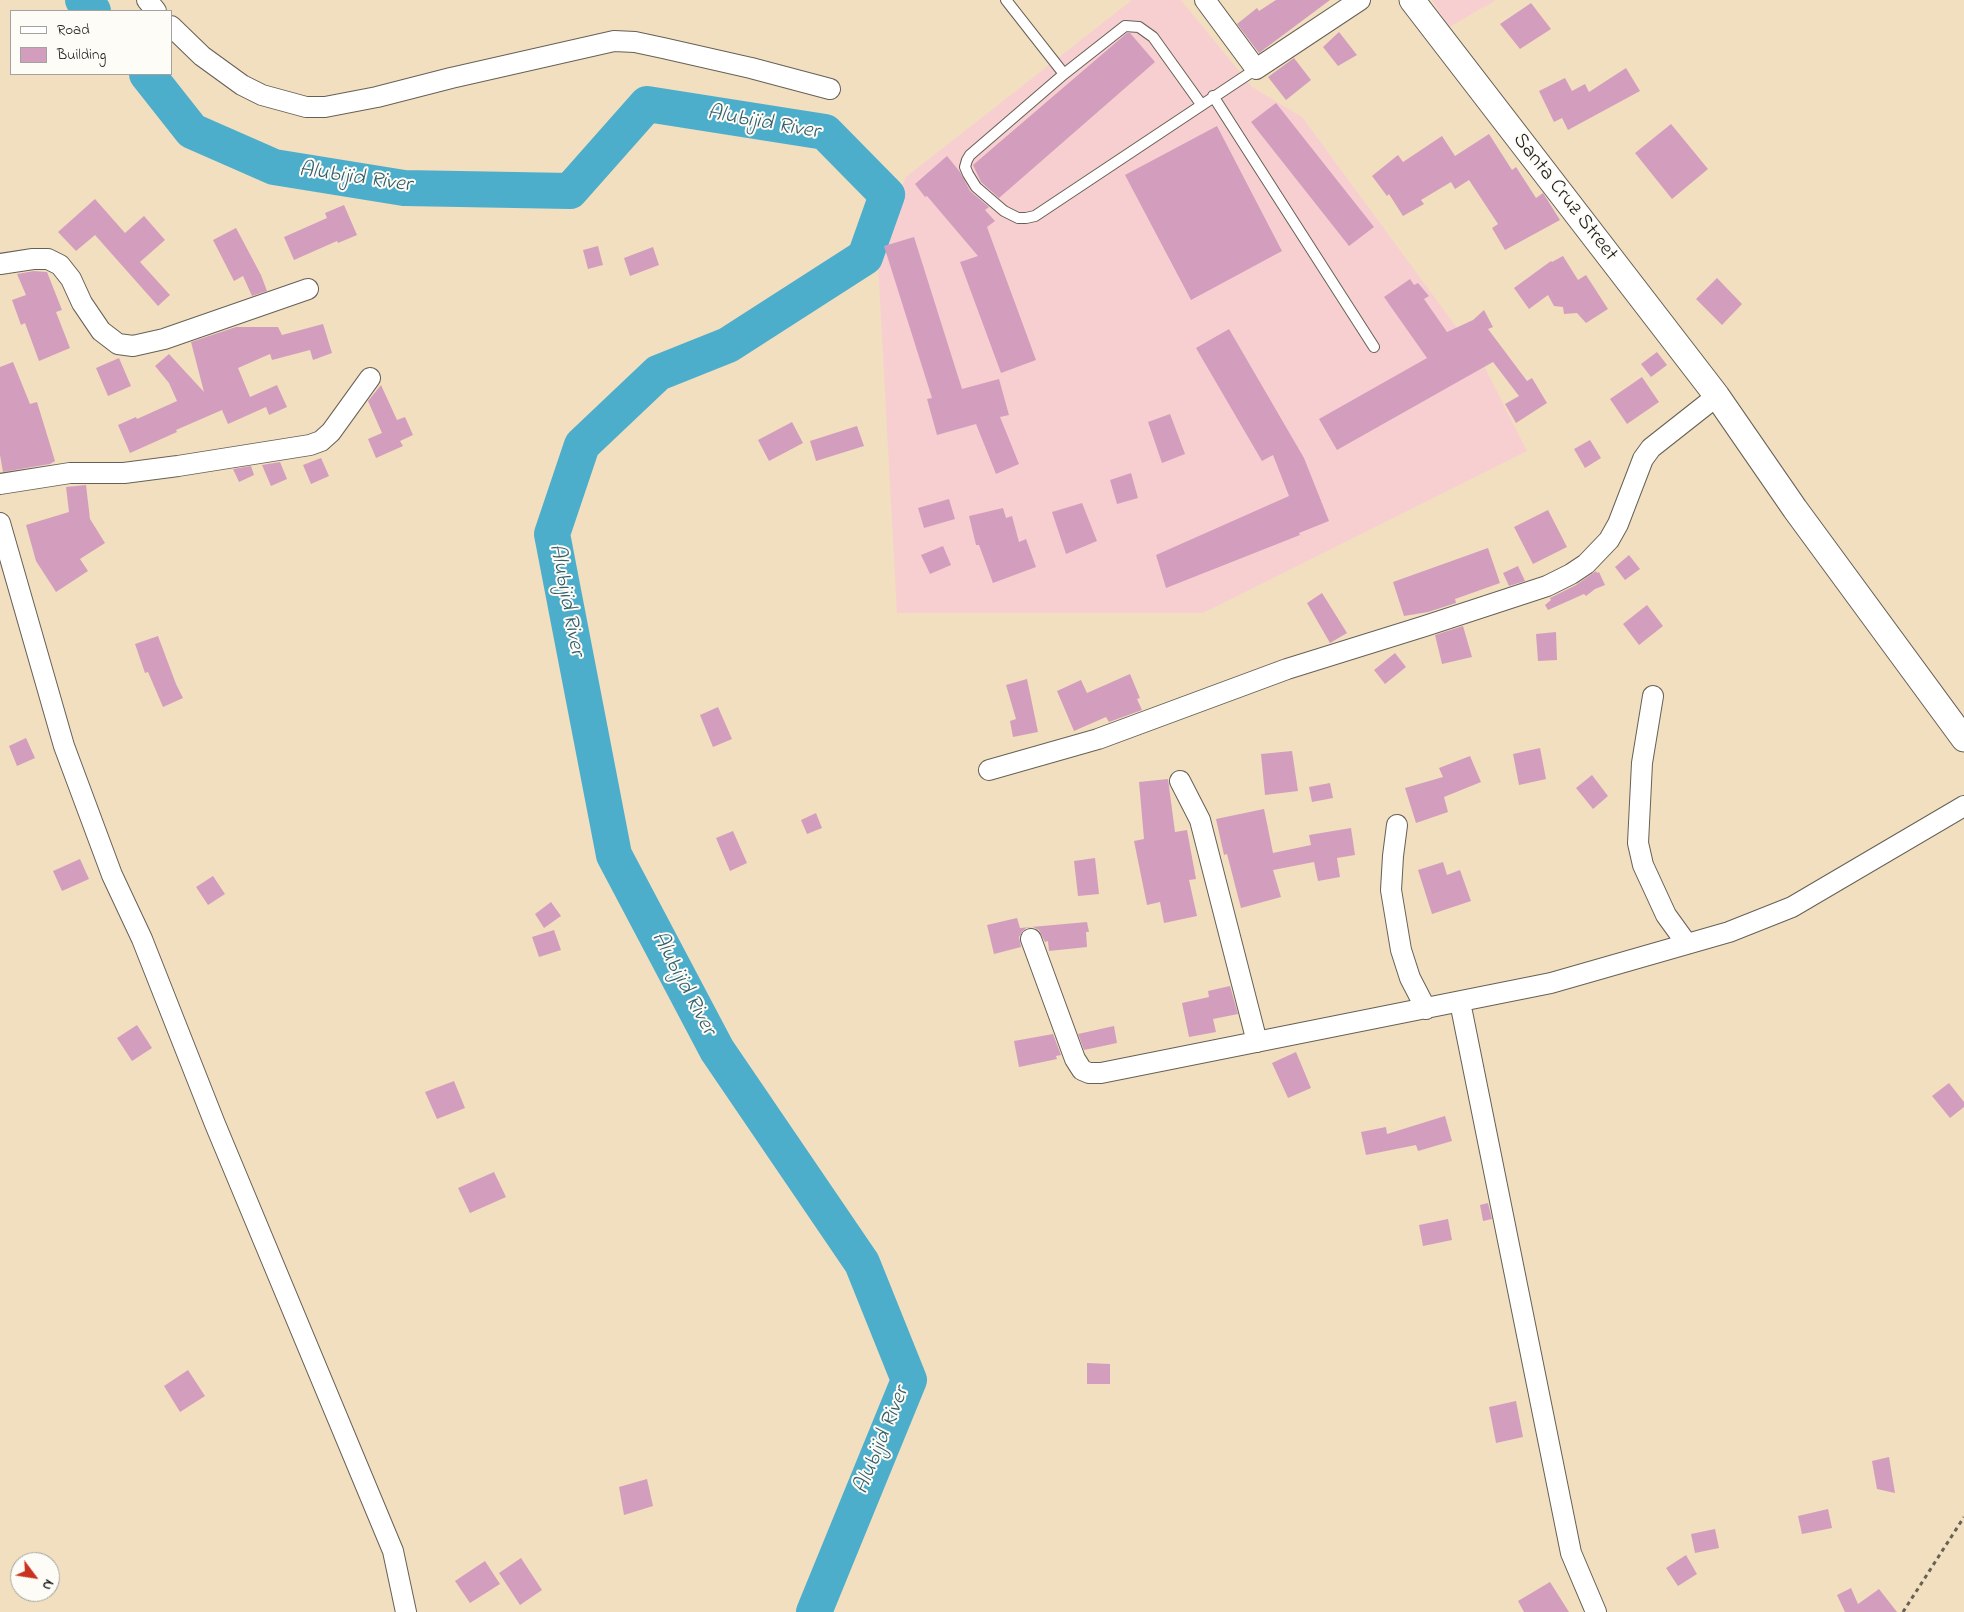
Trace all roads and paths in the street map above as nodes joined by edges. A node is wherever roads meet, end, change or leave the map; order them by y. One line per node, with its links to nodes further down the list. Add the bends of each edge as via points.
1 (147, 0): 6 (street)
2 (1006, 0): 9 (lane)
3 (1204, 0): 8 (street)
4 (1360, 0): 8 (street)
5 (1412, 0): 17 (street, Santa Cruz Street)
6 (155, 10)
7 (172, 27): 10 (street, via 202,56 242,85 262,95 306,107 325,107 377,97 614,41 635,42)
8 (1256, 68): 11 (lane)
9 (1064, 74): 12 (lane, via 1125,26 1140,27 1153,37); 12 (lane, via 967,160 965,167 976,187 1004,211 1018,218 1035,216)
10 (830, 89)
11 (1213, 96): 12 (lane); 15 (lane)
12 (1201, 104)
13 (0, 264): 14 (street, via 48,259 60,265 101,331 118,344 133,346 164,339)
14 (308, 289)
15 (1374, 347)
16 (370, 378): 18 (street, via 331,432 310,446 124,473 70,473)
17 (1717, 396): 21 (street, Santa Cruz Street, via 1795,509); 22 (street, via 1651,448 1643,459 1609,540 1586,564 1563,578 1547,586 1287,669 1098,739)
18 (0, 484)
19 (0, 523): 32 (street, via 67,755 112,875 142,939 215,1124 393,1551)
20 (1652, 696): 27 (street, via 1642,763 1638,843 1643,865 1666,915)
21 (1964, 740)
22 (989, 770)
23 (1180, 781): 30 (street, via 1200,820)
24 (1964, 806): 27 (street, via 1792,907 1729,932)
25 (1396, 825): 29 (street, via 1393,899 1401,950 1410,978)
26 (1030, 938): 30 (street, via 1082,1070 1101,1073)
27 (1687, 944): 28 (street, via 1551,984)
28 (1460, 1002): 29 (street); 33 (street, via 1571,1553)
29 (1426, 1009): 30 (street)
30 (1257, 1042)
31 (1964, 1517): 34 (path)
32 (406, 1612)
33 (1596, 1612)
34 (1903, 1612)

